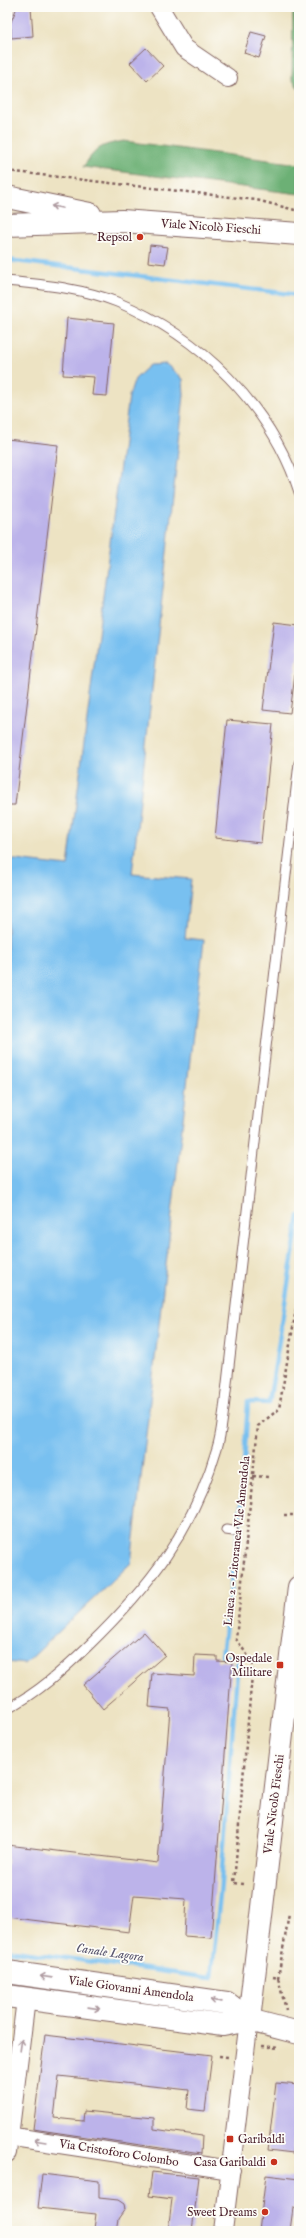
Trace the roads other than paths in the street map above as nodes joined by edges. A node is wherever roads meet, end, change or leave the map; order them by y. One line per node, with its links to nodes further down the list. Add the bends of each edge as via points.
1 (159, 7): 2 (street, via 184,48)
2 (228, 78)
3 (7, 197): 4 (main road, Viale Nicolò Fieschi, one-way to 3)
4 (122, 221): 5 (main road, Viale Nicolò Fieschi); 6 (main road, Viale Nicolò Fieschi)
5 (7, 225)
6 (299, 234)
7 (7, 281): 8 (lane, via 74,289 117,302 171,330 219,366 252,402 276,438)
8 (299, 492)
9 (299, 763): 11 (lane, via 218,1447 185,1527 165,1561 142,1590 58,1675)
10 (299, 1587): 14 (main road, Viale Nicolò Fieschi)
11 (7, 1709)
12 (7, 1972): 14 (main road, Viale Giovanni Amendola, one-way to 12, via 227,2003)
13 (16, 1997): 14 (main road, Viale Giovanni Amendola, one-way to 14, via 222,2025); 16 (street, one-way to 13)
14 (249, 2020): 15 (main road, Viale Giovanni Amendola); 17 (street)
15 (299, 2033)
16 (8, 2142): 17 (street, Via Cristoforo Colombo, one-way to 16)
17 (231, 2170): 18 (street)
18 (223, 2231)

